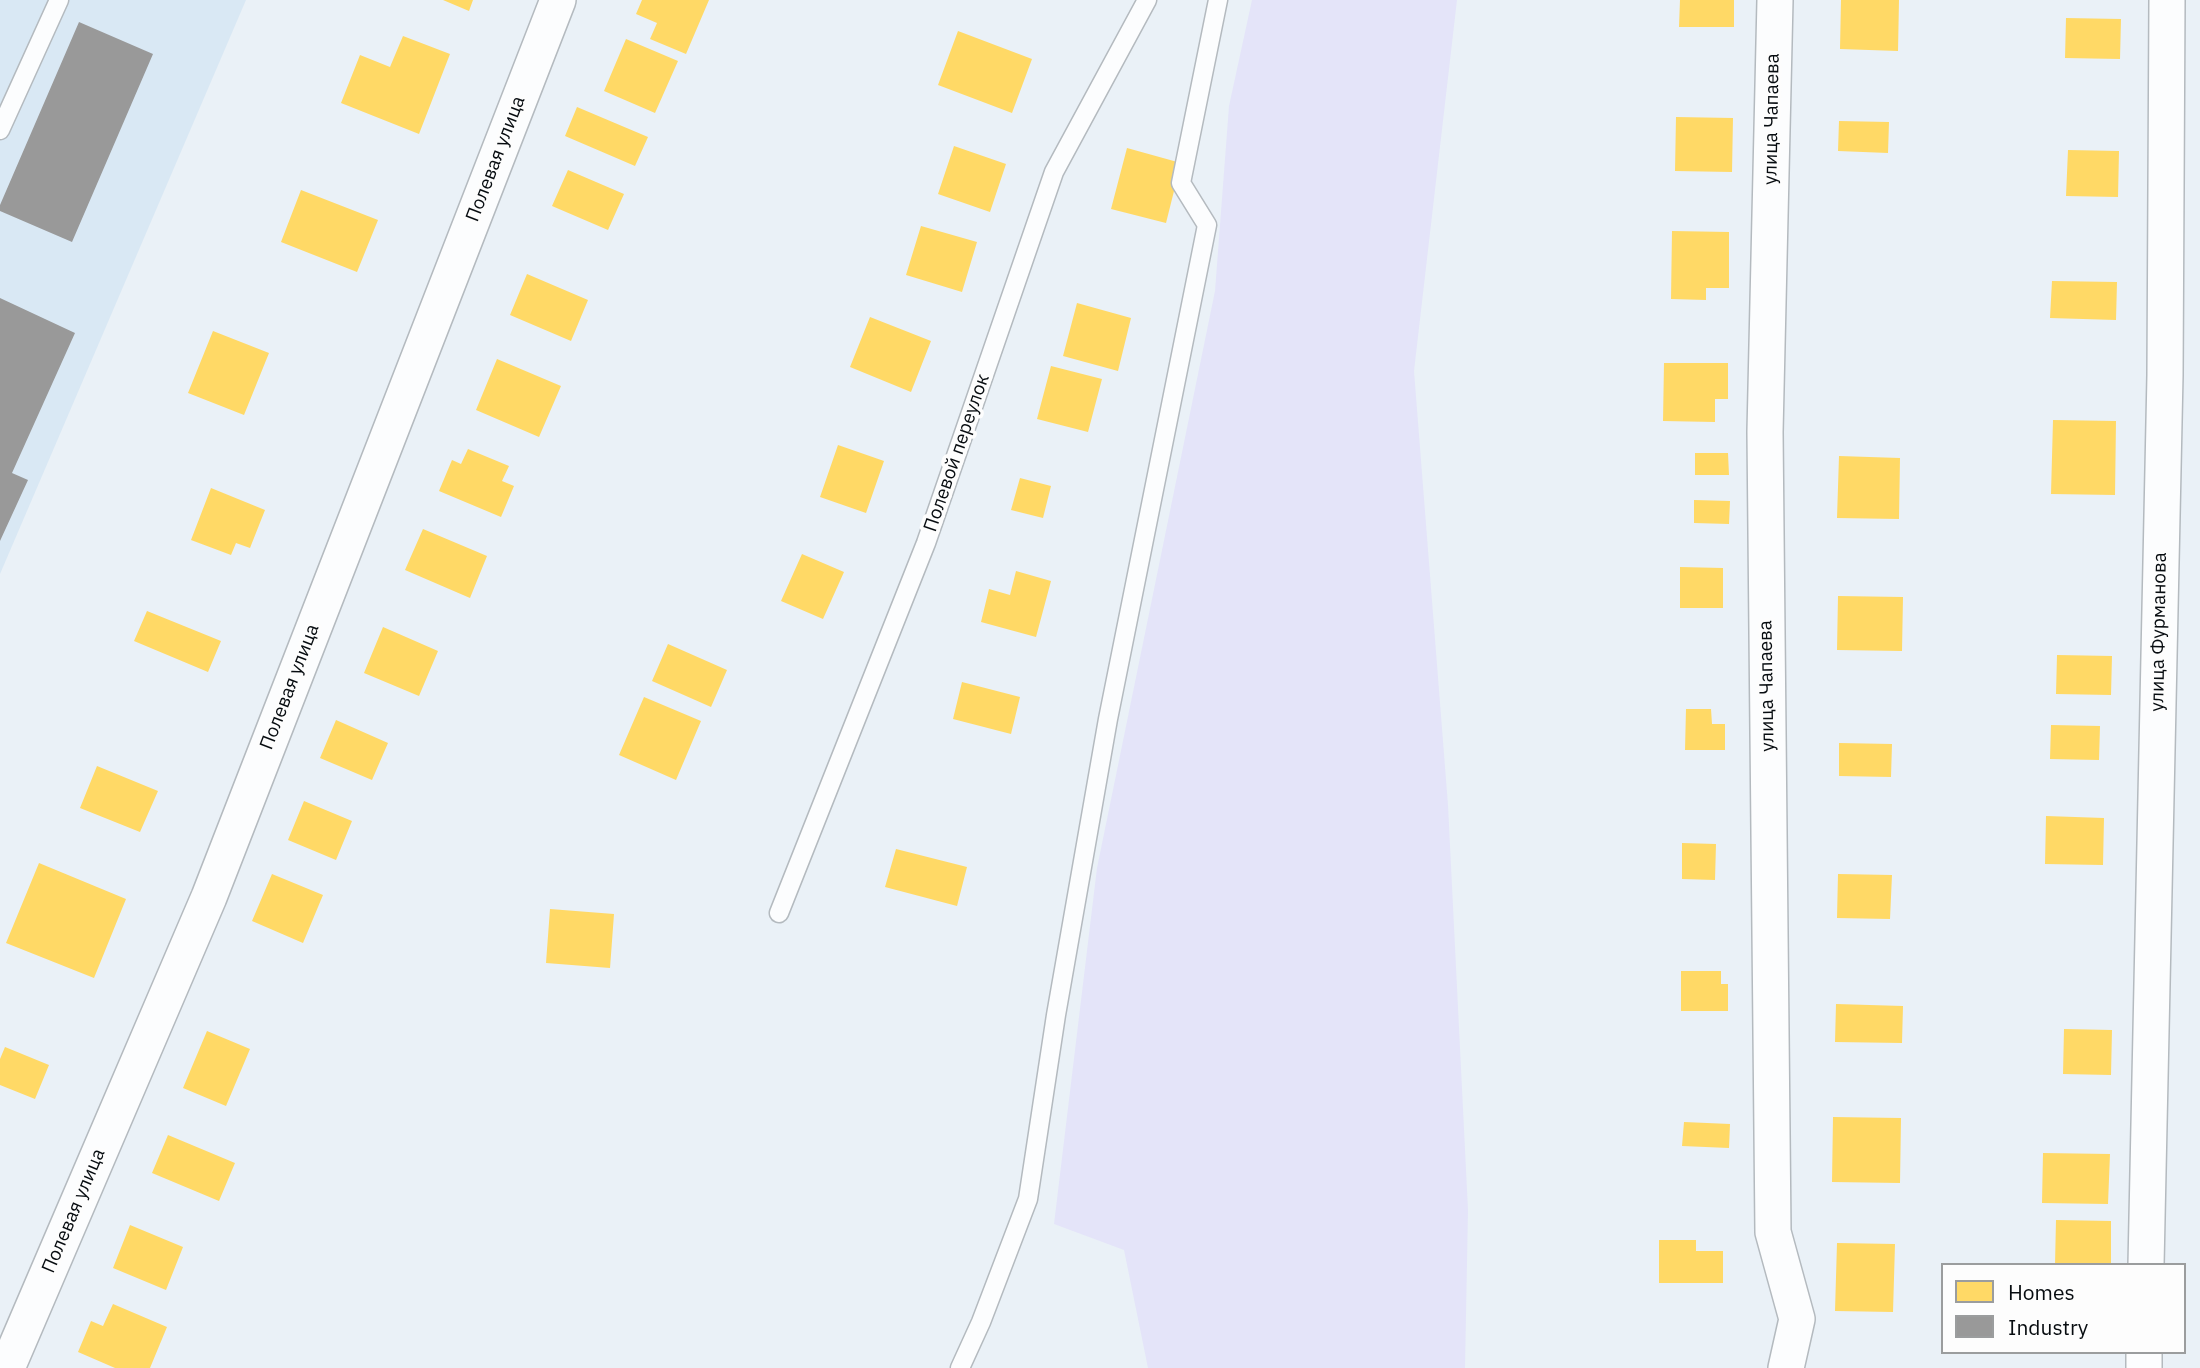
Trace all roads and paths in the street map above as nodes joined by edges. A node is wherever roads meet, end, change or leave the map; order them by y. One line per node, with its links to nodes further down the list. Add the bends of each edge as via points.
1 (59, 0): 7 (lane)
2 (558, 0): 10 (street, Полевая улица, via 209,897)
3 (1147, 0): 8 (lane, Полевой переулок, via 1054,172 926,543)
4 (1218, 0): 11 (lane, via 1181,183 1207,225 1108,719 1028,1199)
5 (1775, 0): 12 (street, улица Чапаева, via 1765,446 1773,1232 1797,1319)
6 (2167, 0): 9 (street, улица Фурманова, via 2165,375)
7 (0, 130)
8 (779, 913)
9 (2146, 1263)
10 (8, 1368)
11 (960, 1368)
12 (1786, 1368)

